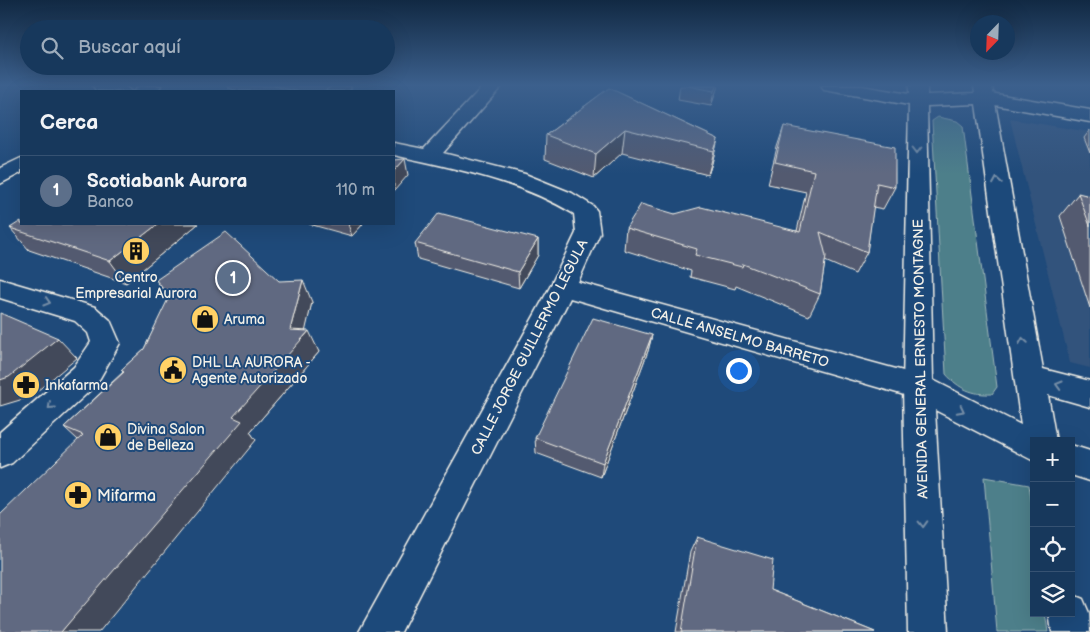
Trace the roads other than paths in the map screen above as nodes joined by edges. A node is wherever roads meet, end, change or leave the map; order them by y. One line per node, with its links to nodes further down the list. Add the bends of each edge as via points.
1 (466, 115): 5 (main road)
2 (918, 115): 11 (main road, AVENIDA GENERAL ERNESTO MONTAGNE, one-way to 11)
3 (988, 115): 10 (main road, one-way to 3)
4 (395, 149): 5 (main road, CALLE JORGE GUILLERMO LEGULA)
5 (428, 156): 8 (main road, CALLE JORGE GUILLERMO LEGULA, via 528,184 562,196 584,211 588,233)
6 (20, 165): 7 (main road)
7 (0, 177)
8 (563, 287): 11 (main road, CALLE ANSELMO BARRETO); 19 (main road, CALLE JORGE GUILLERMO LEGULA)
9 (0, 288): 15 (main road, one-way to 15, via 84,314 100,328 106,343 84,376)
10 (1028, 377): 12 (main road, one-way to 10); 13 (main road)
11 (918, 387): 14 (main road, CALLE ANSELMO BARRETO, one-way to 14); 20 (main road, AVENIDA GENERAL ERNESTO MONTAGNE, one-way to 20)
12 (1090, 394)
13 (1039, 437)
14 (1030, 445)
15 (0, 453)
16 (1075, 461): 17 (main road)
17 (1090, 466)
18 (1070, 617): 21 (main road)
19 (379, 632)
20 (928, 632)
21 (1072, 632)

